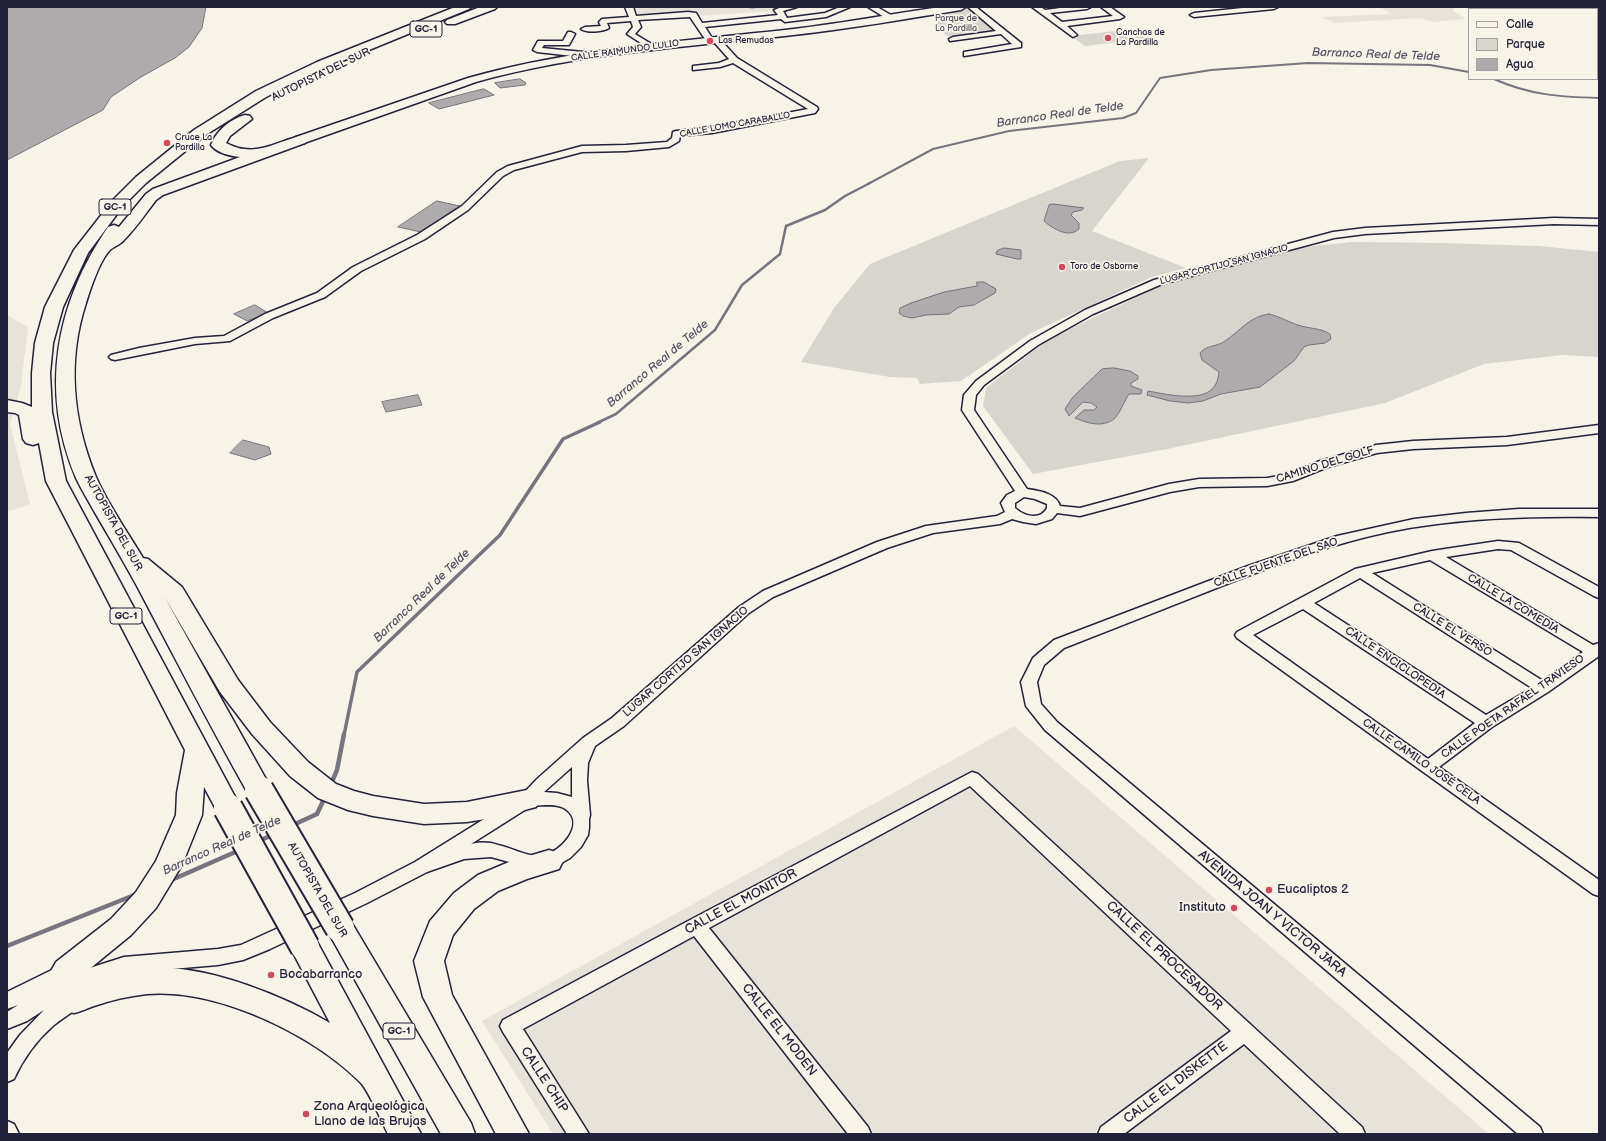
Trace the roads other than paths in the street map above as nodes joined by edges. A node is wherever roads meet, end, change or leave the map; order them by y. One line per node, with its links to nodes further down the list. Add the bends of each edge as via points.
1 (457, 7): 31 (highway, via 416,23)
2 (465, 7): 31 (highway, AUTOPISTA DEL SUR / GC-1)
3 (482, 7): 31 (highway, AUTOPISTA DEL SUR / GC-1)
4 (491, 7): 31 (highway)
5 (629, 7): 18 (street)
6 (793, 7): 19 (street, via 778,10)
7 (846, 7): 19 (street, via 826,16)
8 (872, 7): 20 (street)
9 (961, 7): 20 (street, CALLE RAIMUNDO LULIO)
10 (972, 7): 25 (street)
11 (1036, 7): 16 (street)
12 (1087, 7): 16 (street)
13 (1105, 7): 21 (street, via 1120,17)
14 (1270, 7): 15 (street); 17 (street)
15 (1274, 7)
16 (1044, 12): 21 (street)
17 (1194, 15)
18 (634, 18): 22 (street, via 691,14); 23 (street, via 605,21 605,28); 30 (street, via 637,27 631,34)
19 (784, 18): 22 (street); 24 (street)
20 (892, 18): 24 (street, CALLE RAIMUNDO LULIO)
21 (1061, 24): 27 (street)
22 (700, 25): 29 (street)
23 (585, 29)
24 (795, 32): 29 (street, CALLE RAIMUNDO LULIO)
25 (1002, 32): 28 (street); 33 (street, via 1018,45)
26 (571, 34): 32 (street, via 566,43 541,43 537,50)
27 (1073, 35)
28 (953, 39)
29 (713, 40): 30 (street, CALLE RAIMUNDO LULIO); 35 (street)
30 (650, 47): 34 (street, CALLE RAIMUNDO LULIO)
31 (365, 49): 38 (highway, AUTOPISTA DEL SUR / GC-1); 42 (highway, AUTOPISTA DEL SUR / GC-1, via 287,81 238,108 199,133 141,180 114,208 80,253 54,307)
32 (542, 52): 34 (street); 36 (street, via 537,59)
33 (967, 54)
34 (588, 56): 36 (street, CALLE RAIMUNDO LULIO)
35 (734, 60): 37 (street, via 720,66); 43 (street, CALLE LOMO CARABALLO, via 814,109 735,126 684,129 676,134 676,139 669,144 582,149 504,171 465,208 421,237 357,269 321,296 269,316 226,339 195,341)
36 (543, 64): 39 (street, CALLE RAIMUNDO LULIO, via 472,80)
37 (696, 68)
38 (252, 110): 39 (highway, via 245,119 219,138 218,145 225,150 254,153); 41 (highway, AUTOPISTA DEL SUR / GC-1, via 213,134 158,180 135,204)
39 (300, 140): 41 (highway, via 158,192 151,197 118,238)
40 (1599, 222): 48 (street, LUGAR CORTIJO SAN IGNACIO, via 1554,221 1442,226 1333,235 1158,282 1089,312 1034,342 980,383 970,395 968,410)
41 (99, 253): 53 (highway, AUTOPISTA DEL SUR / GC-1, via 74,307 66,343 66,407 86,478)
42 (44, 350): 44 (highway, via 30,364 28,385); 47 (highway, AUTOPISTA DEL SUR / GC-1, via 41,373 42,412)
43 (114, 357)
44 (18, 394)
45 (7, 406): 47 (highway, via 20,407 29,413 39,462)
46 (1599, 429): 49 (street, CAMINO DEL GOLF, via 1507,441 1376,449 1324,464 1288,478 1268,482 1199,482 1080,512)
47 (56, 481): 62 (highway, AUTOPISTA DEL SUR / GC-1)
48 (1023, 493): 49 (street, via 1048,498); 50 (street, via 1010,498 1008,503)
49 (1054, 509): 50 (street, via 1041,519 1026,519)
50 (1013, 513): 61 (street, LUGAR CORTIJO SAN IGNACIO, via 1000,520 932,529 882,545 768,594 744,610 618,722)
51 (1599, 513): 58 (street, CALLE FUENTE DEL SAO, via 1455,517 1388,528 1337,541 1276,560 1059,644 1038,662)
52 (1432, 555): 54 (street); 55 (street, via 1498,545 1514,546); 57 (street, CALLE LA COMEDIA)
53 (132, 557): 65 (highway, via 174,592 229,686 261,728 299,769 327,791 348,800 424,814 467,812); 83 (highway, AUTOPISTA DEL SUR / GC-1, bridge, via 259,790)
54 (1360, 572): 56 (street); 59 (street, CALLE EL VERSO)
55 (1599, 593)
56 (1303, 602): 60 (street, CALLE ENCICLOPEDIA); 63 (street, CALLE CAMILO JOSÉ CELA, via 1242,635)
57 (1596, 650): 59 (street, CALLE POETA RAFAEL TRAVIESO)
58 (1029, 682): 89 (street, AVENIDA JOAN Y VICTOR JARA, via 1034,706 1051,726)
59 (1543, 688): 60 (street, CALLE POETA RAFAEL TRAVIESO)
60 (1486, 723): 63 (street, CALLE POETA RAFAEL TRAVIESO)
61 (589, 742): 65 (street, LUGAR CORTIJO SAN IGNACIO); 66 (street, via 580,763)
62 (197, 750): 71 (highway, via 189,815 168,865 146,900 121,927); 79 (highway, AUTOPISTA DEL SUR / GC-1, bridge)
63 (1428, 767): 69 (street, CALLE CAMILO JOSÉ CELA)
64 (972, 778): 70 (street, CALLE EL MONITOR); 77 (street, CALLE EL PROCESADOR)
65 (527, 800): 66 (street, via 545,797 561,800 575,806); 68 (street)
66 (582, 820): 67 (street, via 580,834 570,850)
67 (549, 861): 68 (street, via 529,862 491,850 459,854); 84 (highway, via 488,883 464,901 440,929 429,961 438,997)
68 (421, 867): 72 (street, via 243,952)
69 (1599, 889)
70 (696, 926): 76 (street, CALLE EL MONITOR); 86 (street, CALLE EL MODEN)
71 (77, 963): 74 (street); 75 (street)
72 (153, 963): 73 (street, via 127,972); 75 (street, via 124,965 73,982)
73 (73, 1000): 78 (street, via 31,1035); 79 (highway, via 131,983 183,982 206,987 275,1008 293,1017 340,1046)
74 (7, 1001)
75 (14, 1018)
76 (510, 1026): 85 (street, CALLE CHIP)
77 (1245, 1032): 87 (street, CALLE EL DISKETTE); 88 (street, CALLE EL PROCESADOR)
78 (8, 1064)
79 (374, 1075): 82 (highway, AUTOPISTA DEL SUR / GC-1)
80 (7, 1131): 81 (street)
81 (9, 1134)
82 (405, 1134)
83 (459, 1134)
84 (514, 1134)
85 (579, 1134)
86 (861, 1134)
87 (1108, 1134)
88 (1355, 1134)
89 (1533, 1134)

